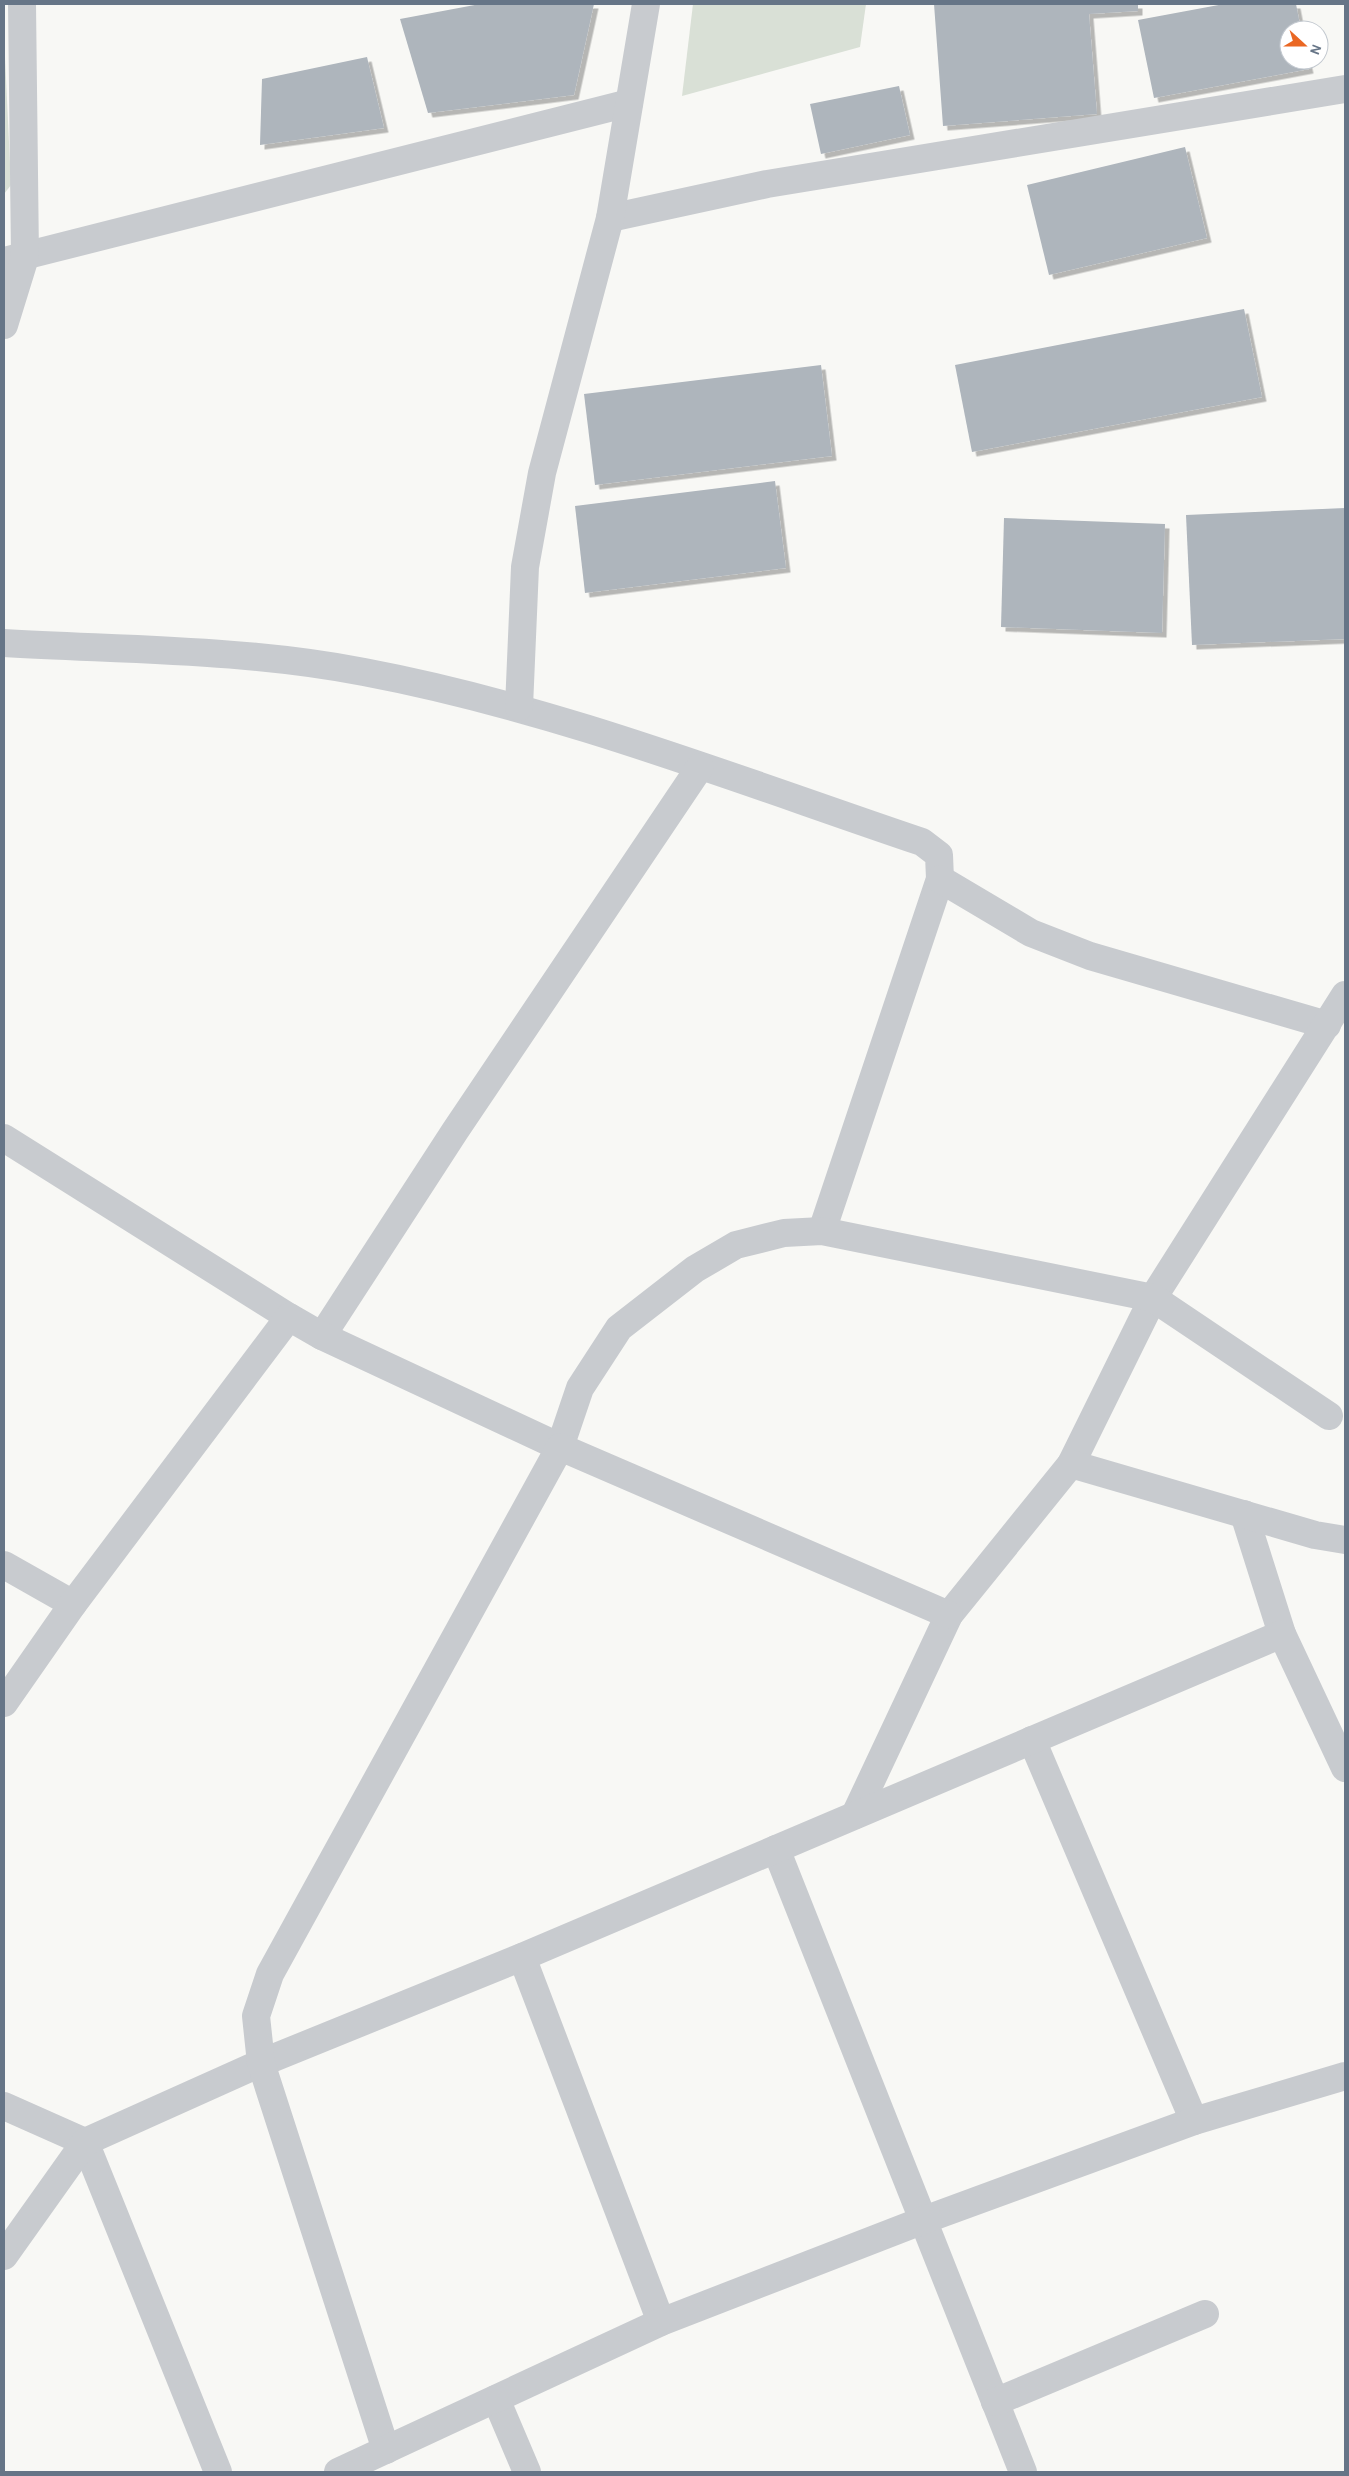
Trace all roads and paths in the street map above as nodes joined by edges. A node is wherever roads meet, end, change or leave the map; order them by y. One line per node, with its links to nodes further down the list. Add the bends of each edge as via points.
1 (22, 4): 6 (street)
2 (646, 4): 4 (street)
3 (1345, 88): 5 (street, via 767,184)
4 (630, 103): 5 (street); 6 (street)
5 (610, 218): 9 (street, via 542,473 525,567)
6 (14, 259): 7 (street)
7 (4, 325)
8 (4, 643): 9 (street, via 294,660 365,672)
9 (519, 707): 10 (street)
10 (700, 767): 11 (street, via 922,842 939,855); 18 (street, via 455,1131)
11 (940, 879): 13 (street, via 1031,933 1090,956); 15 (street)
12 (1345, 995): 13 (street)
13 (1326, 1025): 16 (street)
14 (4, 1138): 17 (street)
15 (822, 1231): 16 (street); 20 (street, via 784,1233 736,1245 695,1269 619,1328 580,1388)
16 (1153, 1298): 19 (street); 21 (street)
17 (289, 1317): 18 (street); 25 (street)
18 (322, 1336): 20 (street)
19 (1329, 1416)
20 (560, 1448): 26 (street); 34 (street, via 270,1974 256,2016)
21 (1071, 1464): 22 (street); 26 (street)
22 (1244, 1514): 23 (street, via 1315,1535); 27 (street)
23 (1345, 1540)
24 (4, 1565): 25 (street)
25 (73, 1604): 28 (street)
26 (948, 1615): 31 (street)
27 (1282, 1634): 29 (street); 30 (street)
28 (4, 1703)
29 (1032, 1740): 31 (street); 37 (street)
30 (1345, 1768)
31 (855, 1816): 32 (street)
32 (776, 1848): 33 (street); 39 (street)
33 (522, 1957): 34 (street); 42 (street)
34 (261, 2063): 38 (street); 45 (street)
35 (1345, 2076): 37 (street)
36 (4, 2106): 38 (street)
37 (1194, 2121): 39 (street)
38 (86, 2142): 40 (street); 46 (street)
39 (924, 2220): 42 (street); 44 (street)
40 (4, 2256)
41 (1205, 2314): 44 (street)
42 (661, 2322): 43 (street)
43 (496, 2399): 45 (street); 48 (street)
44 (995, 2402): 49 (street)
45 (386, 2450): 47 (street)
46 (218, 2472)
47 (338, 2472)
48 (527, 2472)
49 (1023, 2472)

